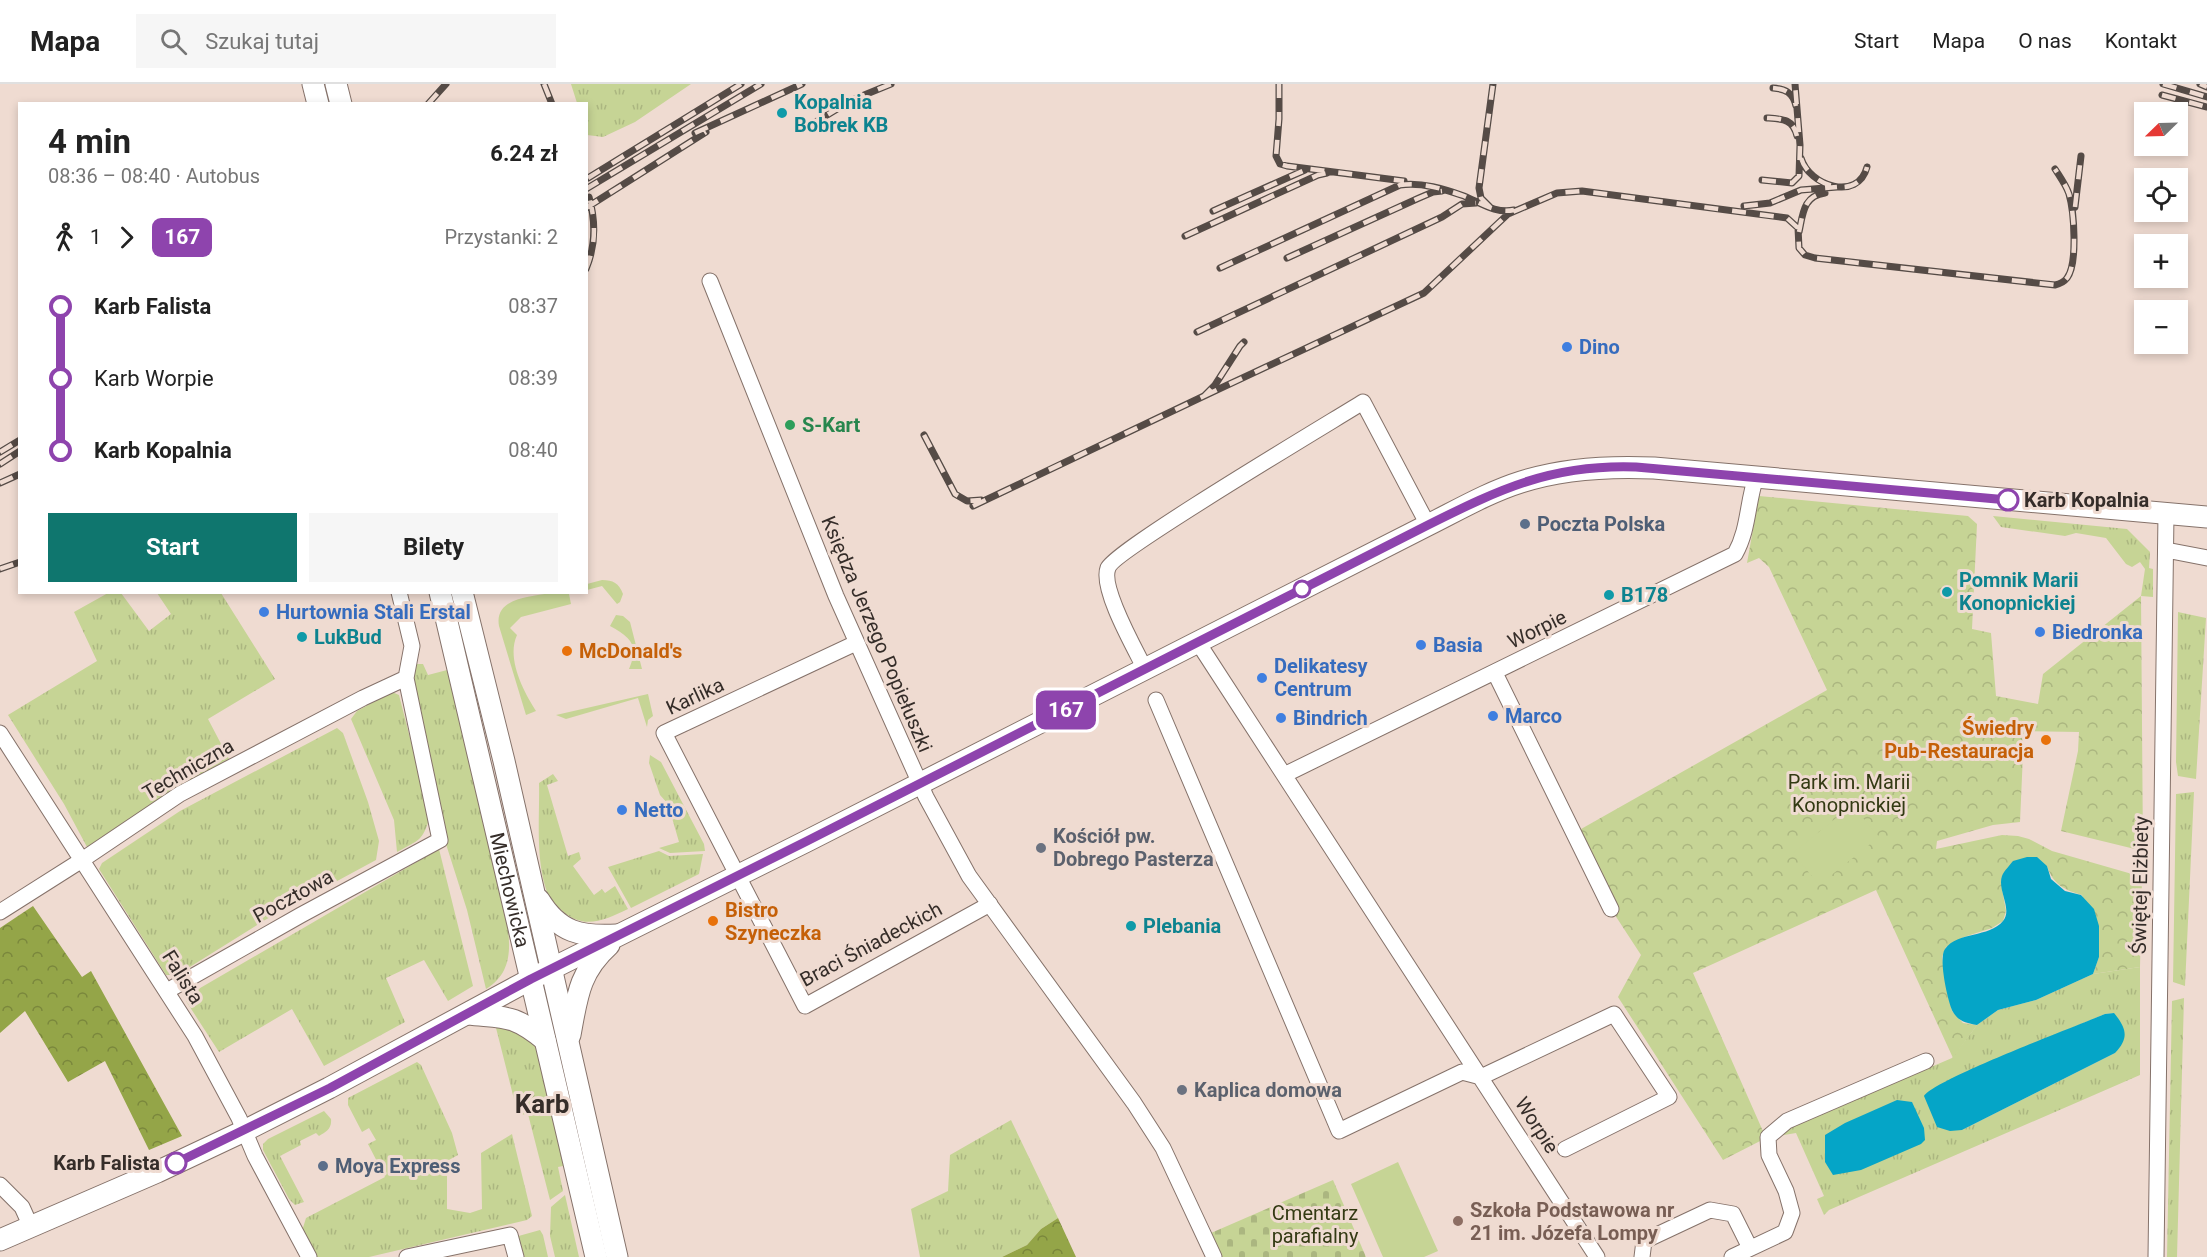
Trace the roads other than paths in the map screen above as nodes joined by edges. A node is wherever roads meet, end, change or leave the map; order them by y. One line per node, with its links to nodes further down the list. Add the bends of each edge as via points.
1 (313, 84): 3 (street)
2 (336, 84): 4 (street)
3 (318, 102)
4 (340, 102)
5 (710, 281): 16 (street, Księdza Jerzego Popiełuszki)
6 (1756, 477): 7 (street); 9 (street, via 1617,466 1559,472 1518,483); 18 (street, Worpie, via 1745,533 1735,554)
7 (2166, 514): 8 (street); 10 (street, Świętej Elżbiety)
8 (2207, 517)
9 (1428, 525): 15 (street); 17 (street, via 1362,402 1110,563 1106,575 1110,594)
10 (2166, 550): 11 (street); 54 (street, Świętej Elżbiety)
11 (2207, 558)
12 (399, 594): 19 (street, via 412,646)
13 (440, 594): 32 (street, Miechowicka)
14 (463, 594): 26 (street, Miechowicka)
15 (1197, 641): 17 (street); 22 (street, Worpie)
16 (856, 643): 23 (street, Księdza Jerzego Popiełuszki); 25 (street, Karlika, via 664,733)
17 (1144, 669): 23 (street)
18 (1495, 673): 22 (street, Worpie); 28 (street)
19 (406, 678): 24 (street, Techniczna, via 180,794); 33 (street, Pocztowa, via 440,840)
20 (1156, 700): 38 (street, via 1339,1131 1462,1072)
21 (0, 733): 24 (street, Falista)
22 (1284, 775): 38 (street, Worpie)
23 (919, 783): 25 (street); 27 (street, Księdza Jerzego Popiełuszki, via 969,876)
24 (82, 860): 29 (street, Techniczna); 33 (street, Falista)
25 (737, 876): 27 (street, Braci Śniadeckich, via 805,1006); 30 (street)
26 (533, 885): 30 (street, via 549,916 566,928 597,936); 31 (street, Miechowicka)
27 (990, 904): 50 (street, Księdza Jerzego Popiełuszki, via 1163,1148)
28 (1611, 909)
29 (0, 912)
30 (620, 934): 31 (street); 36 (street, via 601,952 580,984)
31 (552, 969): 32 (street); 36 (street, Miechowicka)
32 (531, 979): 34 (street); 35 (street, Miechowicka)
33 (167, 991): 39 (street, Falista, via 220,1081)
34 (468, 1014): 35 (street, via 517,1020); 39 (street)
35 (545, 1040): 48 (street, Miechowicka)
36 (569, 1041): 49 (street, Miechowicka)
37 (1926, 1061): 44 (street, via 1787,1121 1768,1137 1769,1155 1792,1214 1785,1232)
38 (1481, 1077): 40 (street, via 1614,1014 1669,1097); 51 (street, Worpie)
39 (244, 1131): 42 (street); 45 (street, Falista)
40 (1565, 1149)
41 (0, 1185): 42 (street, via 22,1207)
42 (31, 1227): 43 (street)
43 (0, 1240)
44 (1750, 1248): 52 (street, via 1734,1214 1710,1210 1644,1241); 53 (street)
45 (309, 1257)
46 (407, 1257): 47 (street, via 510,1235)
47 (516, 1257)
48 (596, 1257)
49 (617, 1257)
50 (1214, 1257)
51 (1597, 1257)
52 (1642, 1257)
53 (1732, 1257)
54 (2156, 1257)

